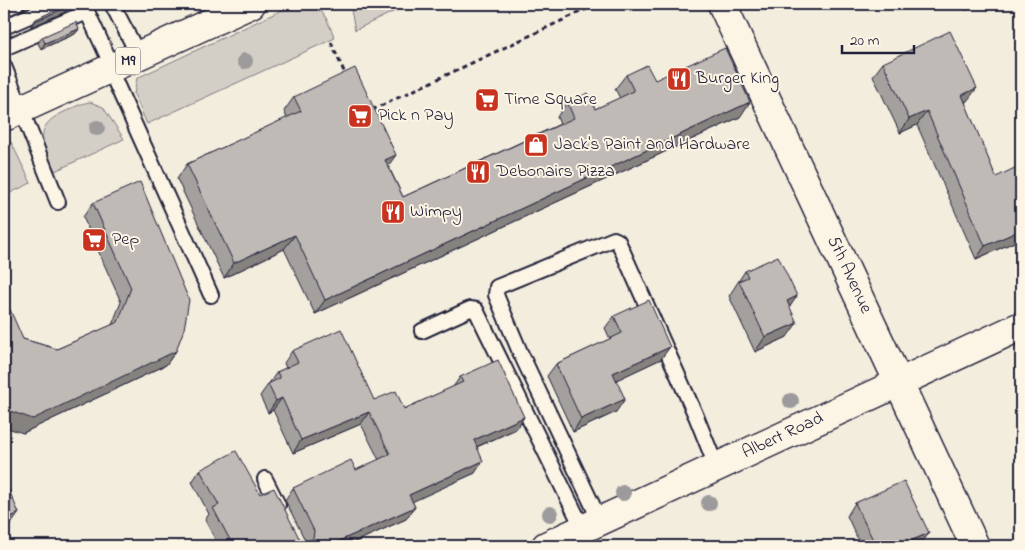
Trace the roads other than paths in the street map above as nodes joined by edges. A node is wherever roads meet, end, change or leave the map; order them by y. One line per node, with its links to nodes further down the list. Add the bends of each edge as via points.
1 (16, 4): 7 (lane)
2 (57, 4): 8 (lane)
3 (112, 4): 10 (lane)
4 (252, 4): 10 (street, M9)
5 (722, 4): 18 (street, 5th Avenue)
6 (85, 8): 9 (lane); 12 (lane)
7 (4, 9)
8 (4, 27)
9 (4, 48)
10 (139, 56): 12 (street, M9)
11 (4, 66): 13 (lane)
12 (111, 69): 13 (street, M9); 15 (lane)
13 (13, 113): 14 (lane)
14 (58, 202)
15 (211, 295)
16 (1021, 326): 18 (street, Albert Road)
17 (422, 331): 22 (lane, via 470,309 476,310)
18 (900, 382): 19 (street, Albert Road); 24 (street, 5th Avenue)
19 (716, 466): 22 (street, Albert Road); 22 (lane, via 618,242 614,240 497,286 496,295)
20 (265, 479): 21 (lane)
21 (286, 521)
22 (591, 525): 23 (street, Albert Road)
23 (546, 546)
24 (975, 546)

